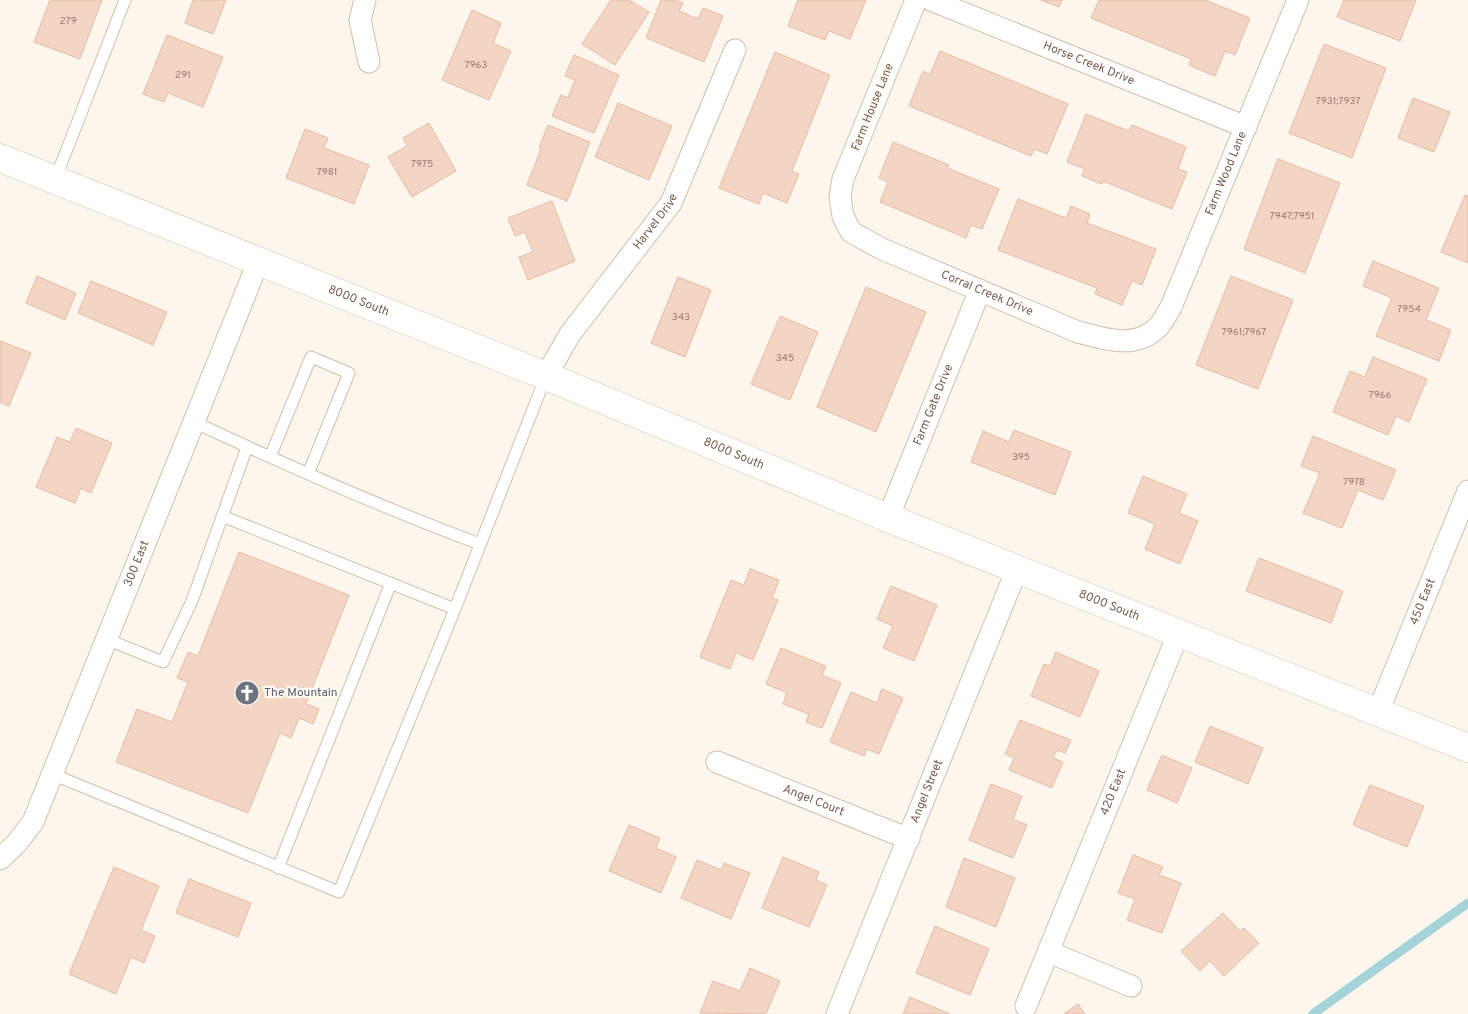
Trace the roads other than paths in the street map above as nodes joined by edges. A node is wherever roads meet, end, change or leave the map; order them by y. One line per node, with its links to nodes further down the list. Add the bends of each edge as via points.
1 (125, 0): 10 (lane)
2 (365, 0): 7 (street, via 360,20)
3 (916, 0): 11 (street, Farm House Lane, via 843,179 840,197)
4 (931, 0): 8 (street, Horse Creek Drive)
5 (1298, 0): 8 (street, Farm Wood Lane)
6 (735, 50): 15 (street, Harvel Drive, via 671,202 570,334)
7 (368, 62)
8 (1246, 127): 14 (street, Farm Wood Lane, via 1171,307 1158,328)
9 (0, 158): 10 (street, 8000 South)
10 (54, 180): 12 (street, 8000 South)
11 (843, 216): 13 (street, Corral Creek Drive, via 851,232 882,250)
12 (259, 260): 15 (street, 8000 South); 16 (street, 300 East)
13 (980, 290): 14 (street, Corral Creek Drive, via 1078,332 1118,342); 22 (street, Farm Gate Drive)
14 (1143, 337)
15 (546, 376): 22 (street, 8000 South); 23 (lane)
16 (194, 422): 17 (lane); 28 (street, 300 East)
17 (247, 447): 18 (lane); 21 (lane)
18 (270, 457): 19 (lane); 19 (lane, via 311,357 349,373)
19 (308, 474): 23 (lane, via 409,518)
20 (1468, 491): 29 (street, 450 East)
21 (222, 516): 25 (lane); 28 (lane, via 192,601 164,662)
22 (888, 518): 24 (street, 8000 South)
23 (480, 544): 26 (lane)
24 (1017, 569): 27 (street, 8000 South); 33 (street, Angel Street)
25 (391, 583): 26 (lane); 35 (lane)
26 (455, 609): 35 (lane, via 339,892)
27 (1179, 632): 29 (street, 8000 South); 36 (street, 420 East)
28 (106, 639): 32 (street, 300 East)
29 (1378, 712): 30 (street, 8000 South)
30 (1468, 748)
31 (717, 762): 33 (street, Angel Court)
32 (52, 774): 34 (street, 300 East, via 33,822); 35 (lane)
33 (909, 839): 39 (street, Angel Street)
34 (0, 859)
35 (278, 868)
36 (1049, 952): 37 (street); 38 (street, 420 East)
37 (1131, 986)
38 (1026, 1006)
39 (837, 1014)

